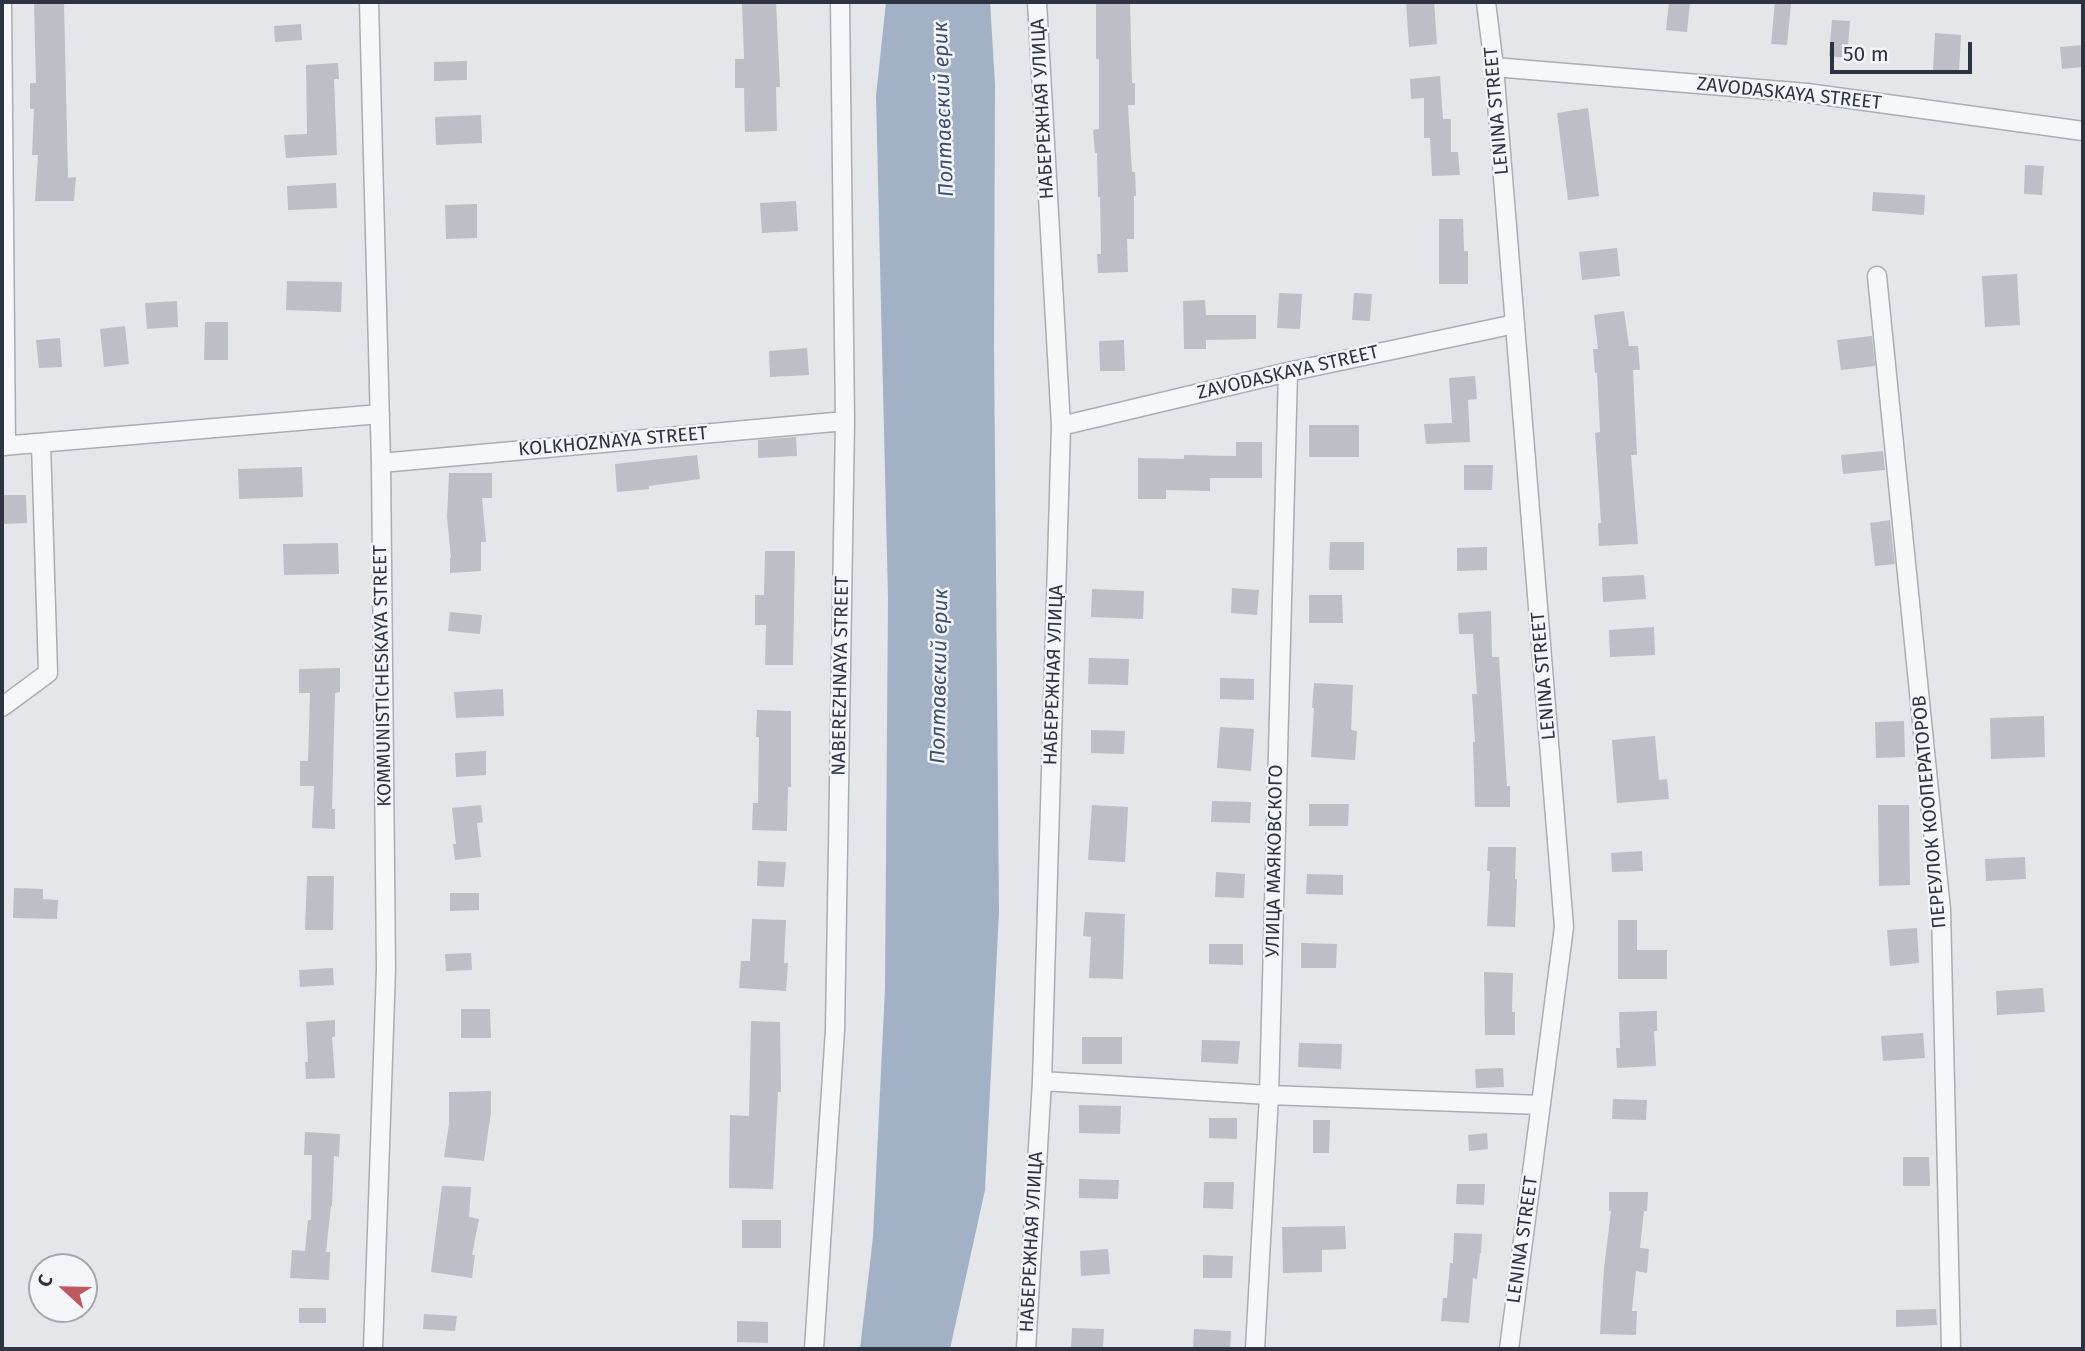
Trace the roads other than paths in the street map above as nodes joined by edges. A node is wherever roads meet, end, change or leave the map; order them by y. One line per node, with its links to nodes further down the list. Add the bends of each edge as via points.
1 (2, 2): 15 (street)
2 (369, 2): 11 (street, KOMMUNISTICHESKAYA STREET)
3 (839, 2): 12 (street, NABEREZHNAYA STREET)
4 (1037, 2): 13 (street, НАБЕРЕЖНАЯ УЛИЦА)
5 (1486, 2): 6 (street, LENINA STREET)
6 (1494, 67): 7 (street, ZAVODASKAYA STREET, via 1807,93); 9 (street, LENINA STREET)
7 (2083, 131)
8 (1877, 276): 26 (street, ПЕРЕУЛОК КООПЕРАТОРОВ, via 1941,910)
9 (1515, 324): 10 (street, ZAVODASKAYA STREET); 20 (street, LENINA STREET, via 1564,927)
10 (1288, 372): 13 (street, ZAVODASKAYA STREET); 19 (street, УЛИЦА МАЯКОВСКОГО)
11 (380, 414): 14 (street); 16 (street, KOMMUNISTICHESKAYA STREET)
12 (845, 421): 16 (street, KOLKHOZNAYA STREET); 22 (street, NABEREZHNAYA STREET, via 835,1030)
13 (1061, 426): 18 (street, НАБЕРЕЖНАЯ УЛИЦА)
14 (41, 443): 15 (street); 17 (street, via 48,673)
15 (4, 446)
16 (381, 463): 21 (street, KOMMUNISTICHESKAYA STREET, via 386,969)
17 (2, 707)
18 (1042, 1081): 19 (street); 23 (street, НАБЕРЕЖНАЯ УЛИЦА)
19 (1269, 1095): 20 (street); 24 (street, УЛИЦА МАЯКОВСКОГО)
20 (1541, 1105): 25 (street, LENINA STREET)
21 (373, 1349)
22 (814, 1349)
23 (1026, 1349)
24 (1255, 1349)
25 (1509, 1349)
26 (1951, 1349)

